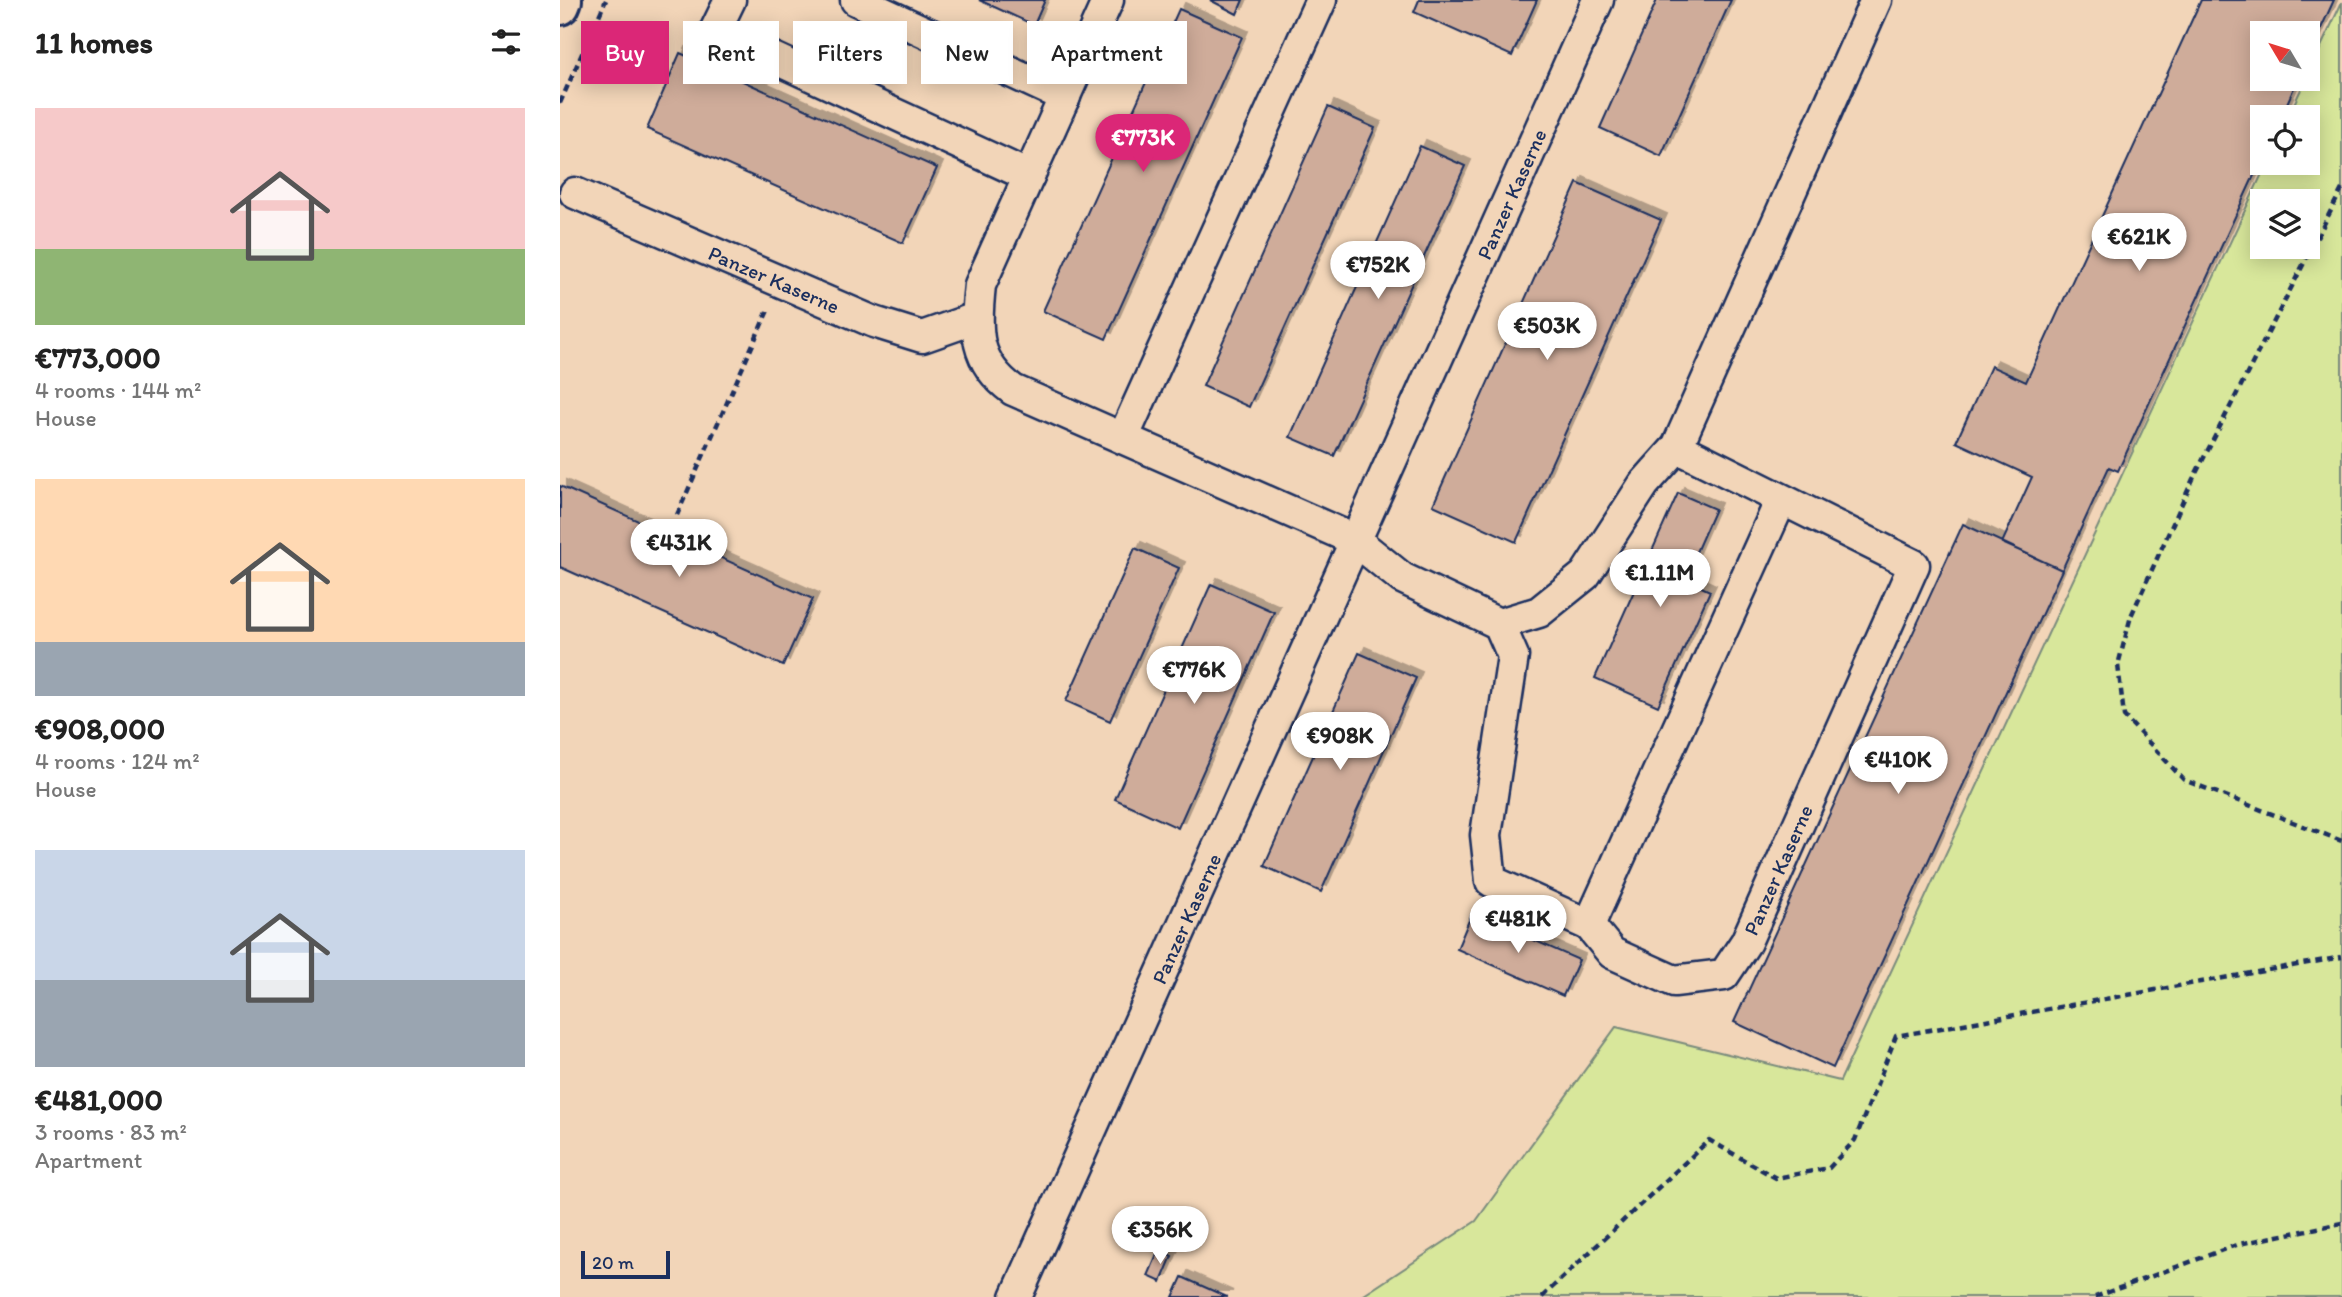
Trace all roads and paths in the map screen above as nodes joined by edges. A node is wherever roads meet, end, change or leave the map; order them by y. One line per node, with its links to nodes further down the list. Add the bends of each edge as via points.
1 (562, 0): 9 (main road)
2 (606, 0): 11 (path)
3 (730, 0): 12 (lane, via 715,31)
4 (856, 0): 10 (lane)
5 (1108, 0): 10 (lane)
6 (1321, 0): 17 (lane)
7 (1598, 0): 21 (lane, Panzer Kaserne)
8 (1876, 0): 18 (lane)
9 (560, 5)
10 (1065, 97): 12 (lane)
11 (560, 103)
12 (1029, 176): 16 (lane, via 980,285)
13 (2342, 189): 23 (path, via 2193,480 2131,616 2118,665 2124,716 2184,780)
14 (575, 192): 15 (lane, Panzer Kaserne)
15 (781, 282): 16 (lane, Panzer Kaserne, via 922,337); 20 (path)
16 (976, 318): 17 (lane, via 981,351 993,375 1013,390)
17 (1123, 438): 21 (lane)
18 (1676, 447): 19 (lane, Panzer Kaserne); 22 (lane, via 1644,484 1585,575 1539,612)
19 (1781, 500): 24 (lane); 24 (lane, Panzer Kaserne, via 1914,565 1746,942 1724,975 1674,981 1612,953)
20 (677, 515)
21 (1355, 540): 22 (lane, via 1402,578); 27 (lane, Panzer Kaserne)
22 (1499, 624): 24 (lane, Panzer Kaserne, via 1513,656 1486,835 1491,881)
23 (2342, 841)
24 (1589, 925)
25 (2342, 957): 28 (path, via 1896,1036 1855,1140 1829,1168 1776,1178 1709,1140)
26 (2342, 1223): 29 (path, via 2239,1244)
27 (1016, 1297)
28 (1542, 1297)
29 (2095, 1297)

